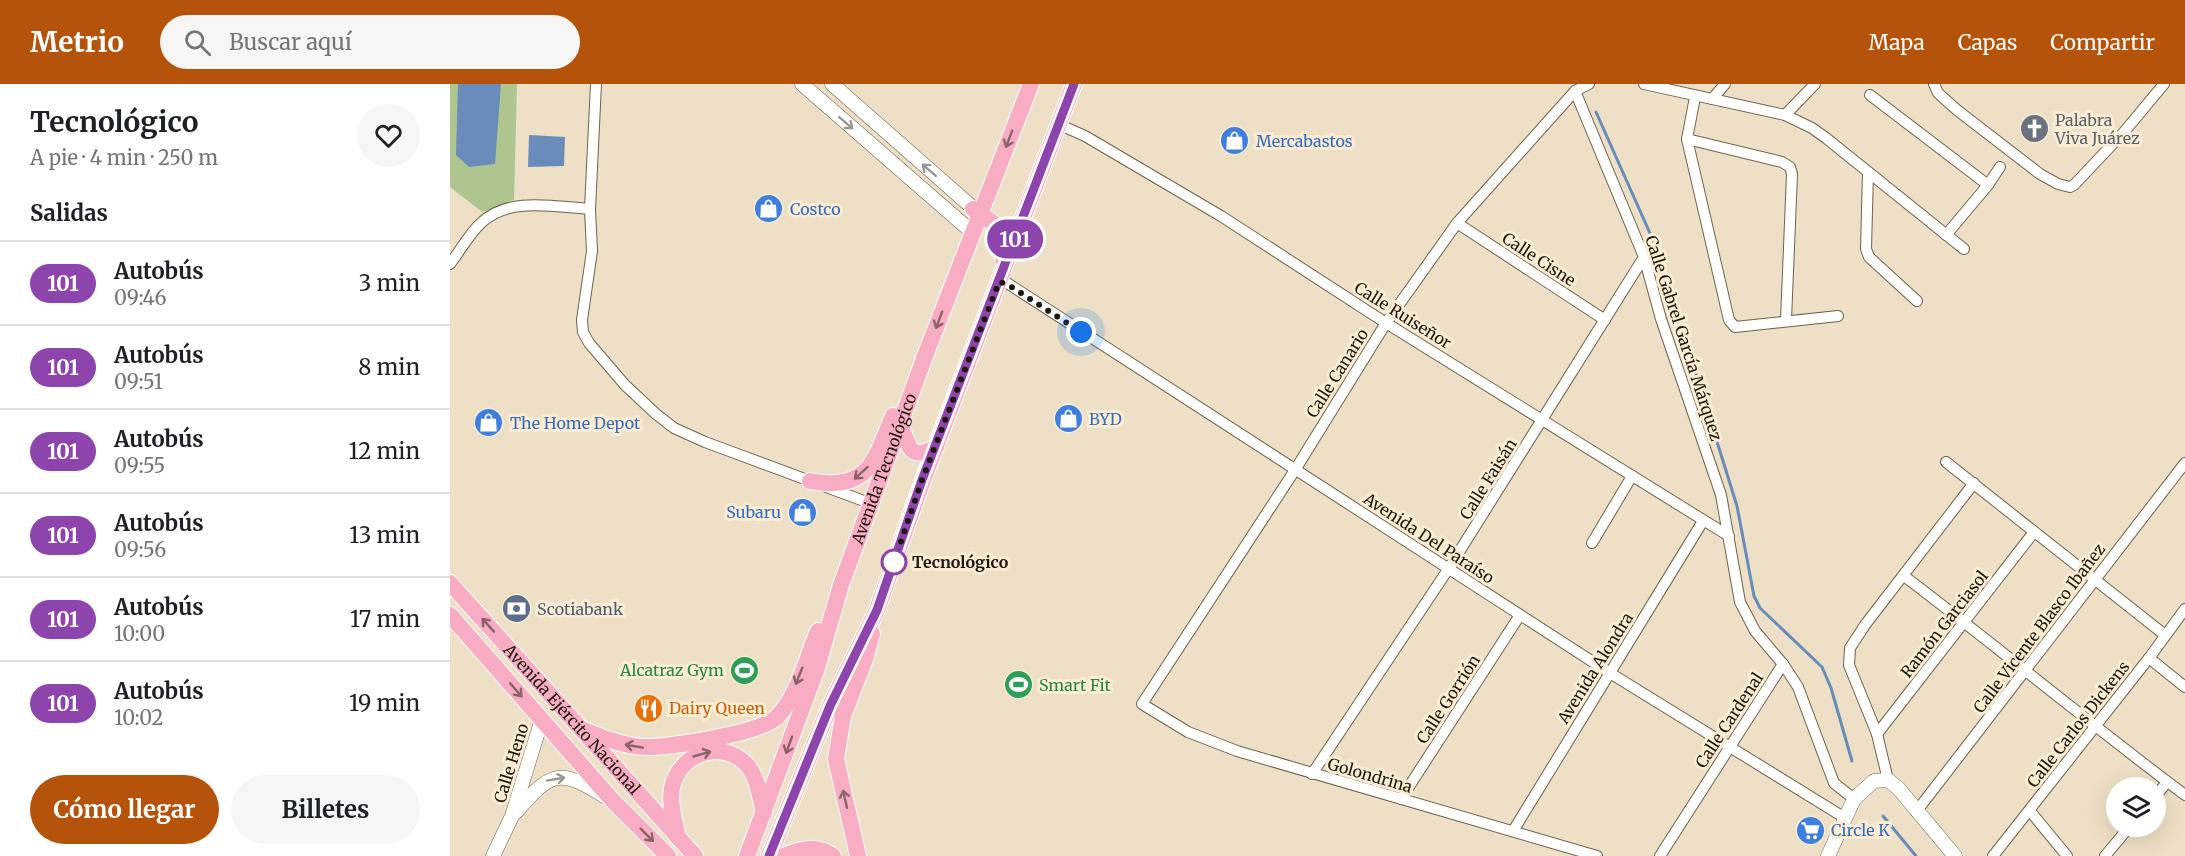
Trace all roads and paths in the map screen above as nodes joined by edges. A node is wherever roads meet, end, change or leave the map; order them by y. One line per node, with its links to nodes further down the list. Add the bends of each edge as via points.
1 (596, 84): 24 (street)
2 (802, 84): 20 (street, one-way to 20)
3 (832, 84): 18 (street)
4 (1031, 84): 25 (main road, Avenida Tecnológico, one-way to 25)
5 (1074, 84): 17 (main road)
6 (1589, 84): 12 (street, Calle Canario)
7 (1644, 84): 14 (street)
8 (1725, 84): 15 (street)
9 (1815, 84): 16 (street)
10 (1934, 84): 11 (street, via 1957,110 2040,174 2070,187)
11 (2164, 84)
12 (1575, 91): 26 (street, Calle Canario); 30 (street, Calle Gabrel García Márquez)
13 (1870, 95): 23 (street)
14 (1695, 97): 15 (street); 19 (street)
15 (1712, 99): 16 (street)
16 (1785, 115): 22 (street, via 1812,128)
17 (1058, 124): 32 (main road); 37 (street, Calle Ruiseñor, via 1221,216)
18 (881, 128): 20 (street); 25 (street, one-way to 18)
19 (1687, 139): 36 (street, via 1730,320 1735,327); 36 (street, via 1790,166)
20 (869, 142): 27 (street)
21 (2000, 167): 23 (street)
22 (1868, 172): 28 (street); 33 (street, via 1869,257)
23 (1988, 185): 28 (street)
24 (590, 209): 31 (street, via 521,206 498,211 481,223); 46 (street, via 592,251 582,320 589,344 674,428)
25 (976, 211): 27 (main road, Avenida Tecnológico); 32 (main road, via 999,228 1003,237)
26 (1457, 223): 35 (street, Calle Cisne); 37 (street, Calle Canario)
27 (973, 231): 38 (main road, Avenida Tecnológico, one-way to 38)
28 (1946, 235): 29 (street)
29 (1964, 249)
30 (1644, 257): 35 (street, Calle Faisán); 51 (street, Calle Gabrel García Márquez, via 1722,495)
31 (450, 264)
32 (1001, 275): 41 (main road); 44 (street, Avenida Del Paraíso, via 1007,284)
33 (1917, 301)
34 (1838, 316): 36 (street)
35 (1605, 320): 39 (street, Calle Faisán)
36 (1786, 320)
37 (1386, 323): 39 (street, Calle Ruiseñor); 44 (street, Calle Canario)
38 (928, 348): 40 (main road, Avenida Tecnológico); 46 (main road, one-way to 46, via 864,473 841,484)
39 (1542, 421): 45 (street, Calle Ruiseñor); 53 (street, Calle Faisán)
40 (901, 427): 41 (main road, via 908,446 916,453); 48 (main road, Avenida Tecnológico)
41 (936, 447): 60 (main road)
42 (1946, 462): 47 (street)
43 (2185, 463): 55 (street, Calle Vicente Blasco Ibañez)
44 (1295, 470): 53 (street, Avenida Del Paraíso); 70 (street, Calle Canario)
45 (1632, 476): 49 (street, Calle Ruiseñor); 52 (street)
46 (810, 481): 48 (street)
47 (1974, 483): 50 (street); 54 (street)
48 (872, 504): 57 (main road, Avenida Tecnológico)
49 (1703, 521): 51 (street, Calle Ruiseñor); 68 (street, Avenida Alondra)
50 (2034, 532): 55 (street); 63 (street, Ramón Garciasol)
51 (1729, 536): 58 (street, Calle Gabrel García Márquez)
52 (1592, 543)
53 (1449, 568): 62 (street, Avenida Del Paraíso); 76 (street, Calle Faisán)
54 (1904, 576): 63 (street); 74 (street, via 1850,648 1849,664)
55 (2095, 580): 64 (street); 67 (street, Calle Vicente Blasco Ibañez)
56 (450, 583): 73 (main road, Avenida Ejército Nacional, one-way to 56)
57 (841, 585): 73 (main road, one-way to 73, via 791,697 772,721 744,731 665,747 626,744); 85 (main road, Avenida Tecnológico, one-way to 85, via 816,671)
58 (1740, 602): 66 (street, Calle Cardenal, via 1755,631)
59 (2185, 609): 64 (street, Calle Carlos Dickens)
60 (877, 610): 95 (main road, via 830,706); 98 (main road, one-way to 60, via 836,759 843,716 871,642)
61 (450, 615): 71 (main road, Avenida Ejército Nacional, one-way to 71)
62 (1520, 615): 68 (street, Avenida Del Paraíso); 80 (street, Calle Gorrión)
63 (1965, 621): 67 (street); 74 (street, Ramón Garciasol)
64 (2165, 635): 65 (street, Calle Carlos Dickens)
65 (2149, 658): 69 (street); 72 (street, Calle Carlos Dickens)
66 (1783, 664): 75 (street, Calle Cardenal); 81 (street, via 1798,687 1834,783)
67 (2026, 671): 72 (street); 84 (street, Calle Vicente Blasco Ibañez)
68 (1610, 673): 75 (street, Avenida Del Paraíso); 88 (street, Avenida Alondra)
69 (2185, 687)
70 (1142, 704): 76 (street, Golondrina, via 1188,732)
71 (542, 719): 82 (main road, Avenida Ejército Nacional); 86 (street, Calle Heno)
72 (2094, 727): 78 (street); 83 (street, Calle Carlos Dickens)
73 (578, 728): 90 (main road, Avenida Ejército Nacional)
74 (1877, 734): 77 (street)
75 (1729, 746): 87 (street, Avenida Del Paraíso); 100 (street, Calle Cardenal)
76 (1312, 774): 80 (street, Golondrina)
77 (1888, 780): 81 (street, via 1874,782); 84 (street)
78 (2167, 782): 79 (street)
79 (2185, 795)
80 (1401, 799): 88 (street, Golondrina)
81 (1854, 799): 87 (street)
82 (613, 801): 86 (street, Calle Heno, one-way to 82, via 544,782 556,778 568,777 583,783); 92 (main road, Avenida Ejército Nacional, one-way to 92)
83 (2030, 811): 103 (street, Calle Carlos Dickens); 104 (street)
84 (1916, 812): 102 (street)
85 (764, 814): 90 (main road, one-way to 85, via 672,786 684,764 704,752 726,754 746,764 758,785); 94 (main road, Avenida Tecnológico)
86 (512, 816): 91 (street, Calle Heno)
87 (1845, 818): 101 (street)
88 (1513, 831): 99 (street, Golondrina)
89 (2121, 837): 105 (street)
90 (678, 839): 93 (main road, Avenida Ejército Nacional)
91 (493, 856)
92 (668, 856)
93 (695, 856)
94 (747, 856)
95 (769, 856)
96 (784, 856): 97 (main road, via 809,848)
97 (834, 856)
98 (858, 856)
99 (1597, 856)
100 (1660, 856)
101 (1828, 856)
102 (1955, 856)
103 (1993, 856)
104 (2067, 856)
105 (2105, 856)

